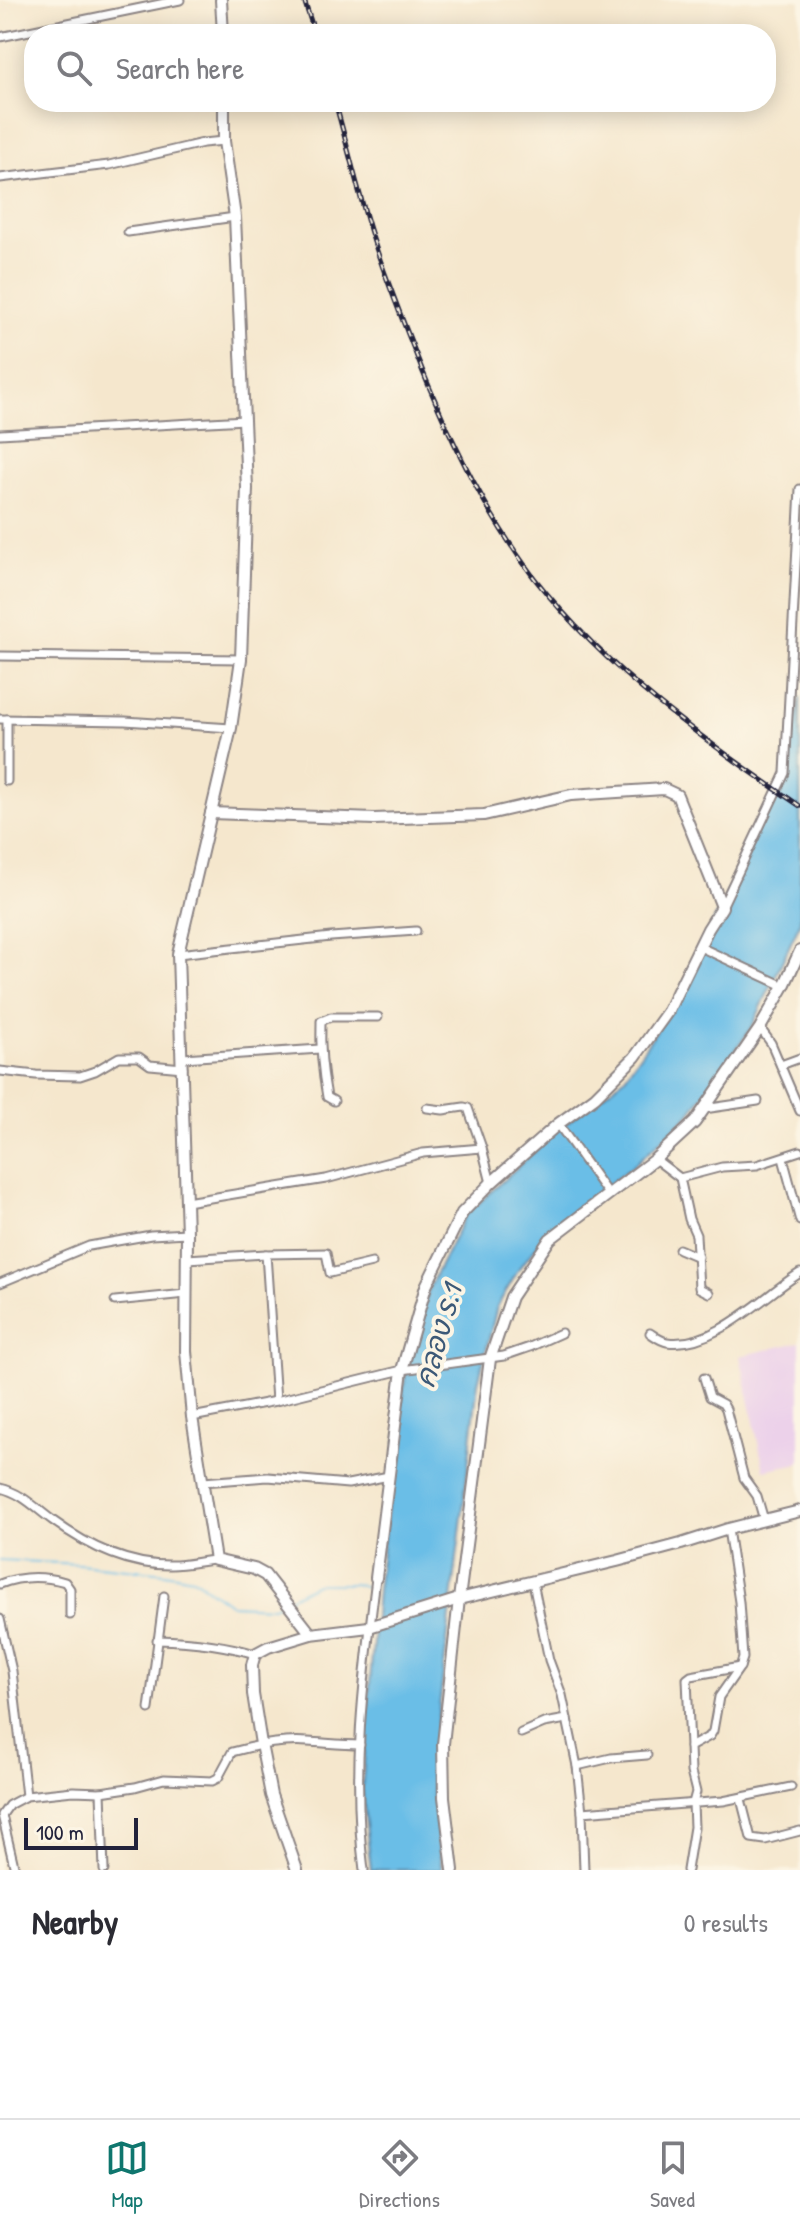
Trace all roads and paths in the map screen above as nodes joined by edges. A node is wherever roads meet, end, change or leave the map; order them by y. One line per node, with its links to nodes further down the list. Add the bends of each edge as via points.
1 (180, 0): 3 (street)
2 (221, 0): 4 (street)
3 (63, 24)
4 (222, 24)
5 (24, 32): 6 (street)
6 (0, 37)
7 (224, 112): 8 (street)
8 (224, 141): 9 (street, via 109,165); 10 (street)
9 (0, 178)
10 (235, 217): 11 (street); 12 (street)
11 (128, 232)
12 (245, 420): 13 (street); 16 (street)
13 (0, 434)
14 (800, 489): 17 (street)
15 (0, 656): 16 (street)
16 (241, 659): 19 (street)
17 (795, 692): 22 (street, via 785,773)
18 (4, 719): 19 (street); 20 (street)
19 (231, 728): 21 (street)
20 (7, 781)
21 (211, 813): 22 (street, via 374,819 484,815 571,795 664,789 677,795); 26 (street)
22 (722, 907): 24 (street)
23 (416, 931): 26 (street)
24 (704, 948): 27 (street); 40 (street, via 635,1057)
25 (800, 951): 27 (street)
26 (178, 954): 32 (street)
27 (781, 984): 29 (street)
28 (378, 1017): 30 (street, via 324,1018)
29 (760, 1028): 33 (street); 38 (street)
30 (320, 1049): 32 (street); 35 (street, via 327,1097)
31 (800, 1058): 33 (street)
32 (183, 1063): 34 (street, via 150,1065 139,1057 119,1057 80,1076); 48 (street)
33 (781, 1065): 39 (street)
34 (0, 1071)
35 (334, 1101)
36 (758, 1101): 38 (street)
37 (427, 1108): 41 (street, via 468,1108)
38 (704, 1109): 44 (street)
39 (800, 1111)
40 (558, 1124): 46 (street); 47 (street)
41 (482, 1148): 46 (street); 48 (street, via 423,1153 326,1179)
42 (800, 1151): 43 (street)
43 (783, 1158): 45 (street); 51 (street)
44 (655, 1159): 45 (street); 47 (street)
45 (680, 1178): 49 (street)
46 (491, 1183): 66 (street, via 462,1213 426,1286)
47 (608, 1194): 65 (street, via 550,1239 511,1297)
48 (186, 1202): 52 (street)
49 (688, 1214): 50 (street); 55 (street)
50 (678, 1219)
51 (800, 1221)
52 (187, 1233): 56 (street); 59 (street, via 89,1246)
53 (679, 1249): 55 (street)
54 (266, 1254): 56 (street); 57 (street, via 326,1253 330,1273); 68 (street)
55 (698, 1257): 60 (street, via 699,1288)
56 (187, 1259): 61 (street)
57 (372, 1263)
58 (800, 1273): 64 (street, via 705,1336 664,1342)
59 (0, 1283)
60 (709, 1293)
61 (186, 1294): 62 (street); 69 (street)
62 (115, 1301)
63 (561, 1333): 65 (street)
64 (650, 1333)
65 (490, 1359): 66 (street); 81 (street)
66 (402, 1370): 68 (street); 70 (street)
67 (704, 1378): 74 (street, via 710,1397 726,1409 744,1478)
68 (276, 1401): 69 (street)
69 (192, 1417): 71 (street)
70 (389, 1476): 71 (street, via 348,1484 268,1477); 77 (street)
71 (203, 1482): 76 (street)
72 (0, 1488): 76 (street, via 16,1492 53,1521 110,1553 171,1565)
73 (800, 1511): 74 (street)
74 (764, 1520): 75 (street)
75 (728, 1529): 78 (street); 88 (street, via 742,1634)
76 (215, 1560): 85 (street, via 265,1575)
77 (376, 1578): 84 (street)
78 (533, 1582): 81 (street); 90 (street)
79 (0, 1584): 82 (street, via 16,1578 65,1582)
80 (164, 1596): 86 (street)
81 (459, 1599): 84 (street); 109 (street, via 443,1744)
82 (70, 1615)
83 (0, 1619): 99 (street, via 12,1671)
84 (369, 1627): 85 (street); 93 (street)
85 (311, 1634): 87 (street)
86 (157, 1640): 87 (street); 89 (street)
87 (255, 1654): 92 (street, via 253,1694)
88 (740, 1667): 94 (street, via 719,1697 710,1736); 94 (street, via 687,1679)
89 (149, 1709)
90 (567, 1719): 91 (street); 96 (street)
91 (521, 1733)
92 (261, 1744): 93 (street); 98 (street, via 232,1752 212,1781 164,1779); 107 (street, via 271,1795)
93 (360, 1745): 108 (street)
94 (690, 1747): 101 (street)
95 (647, 1755): 96 (street)
96 (577, 1766): 102 (street)
97 (791, 1787): 100 (street)
98 (101, 1792): 99 (street); 106 (street)
99 (26, 1796): 103 (street, via 2,1815)
100 (741, 1799): 101 (street); 104 (street, via 751,1838)
101 (693, 1803): 102 (street); 111 (street)
102 (582, 1812): 110 (street)
103 (3, 1830): 105 (street)
104 (800, 1831)
105 (15, 1870)
106 (104, 1870)
107 (297, 1870)
108 (364, 1870)
109 (453, 1870)
110 (584, 1870)
111 (687, 1870)

